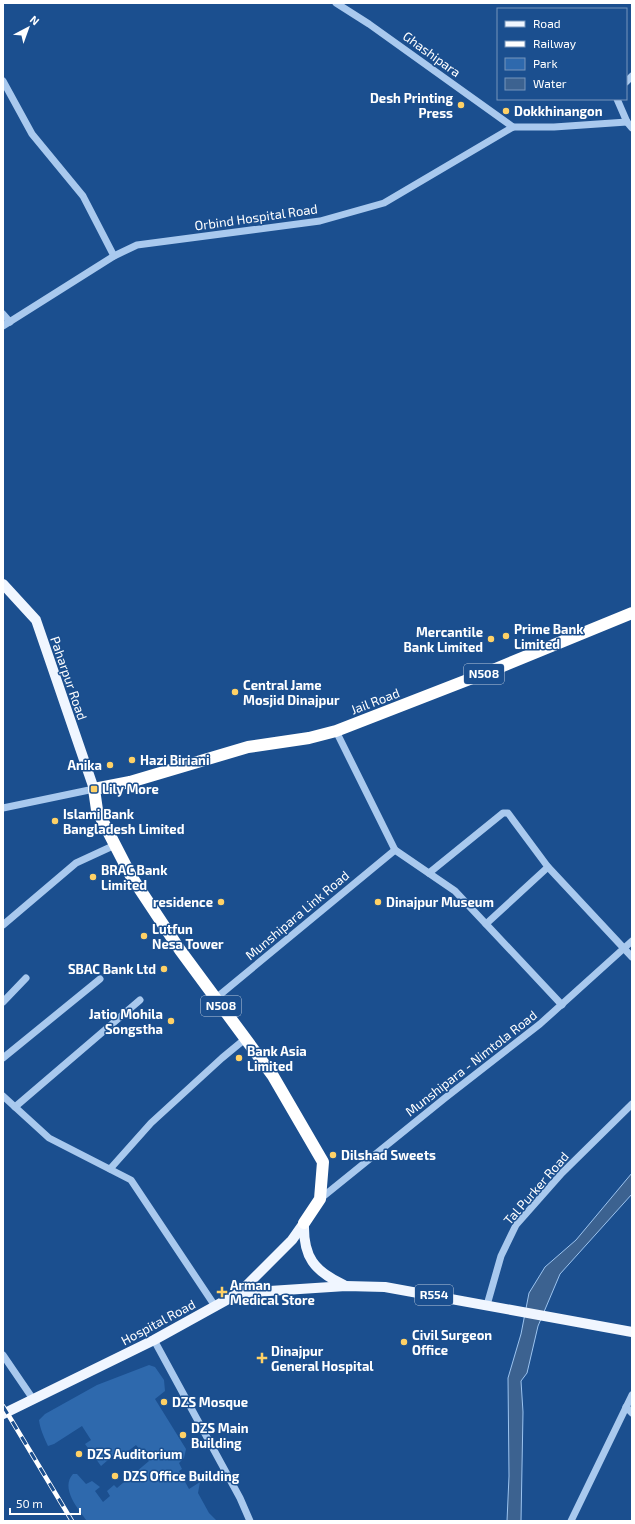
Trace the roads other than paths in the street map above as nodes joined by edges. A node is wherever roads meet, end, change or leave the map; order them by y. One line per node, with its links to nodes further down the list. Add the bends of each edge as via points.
1 (336, 3): 5 (street, Ghashipara)
2 (3, 80): 6 (street, via 32,134 83,196)
3 (617, 100): 4 (street)
4 (629, 125): 5 (street)
5 (513, 127): 6 (street, Orbind Hospital Road, via 384,203 320,221 137,245)
6 (114, 256): 8 (street, Orbind Hospital Road)
7 (3, 314): 8 (street)
8 (6, 324)
9 (3, 584): 12 (main road, Paharpur Road, via 36,620)
10 (630, 617): 11 (highway, Jail Road / N508)
11 (336, 731): 12 (highway, Jail Road / N508, via 309,738 248,747 130,782); 15 (street)
12 (94, 789): 13 (street); 14 (highway, N508, via 97,810)
13 (3, 808)
14 (115, 845): 19 (street, via 76,863); 25 (highway, N508, via 131,876)
15 (395, 850): 17 (street); 25 (street, Munshipara Link Road)
16 (548, 867): 17 (street, via 505,812); 18 (street); 21 (street)
17 (429, 873): 18 (street, via 455,891)
18 (486, 924): 28 (street)
19 (3, 925)
20 (632, 941): 21 (street, Munshipara - Nimtola Road)
21 (624, 948): 22 (street); 28 (street, Munshipara - Nimtola Road)
22 (632, 957)
23 (26, 978): 27 (street)
24 (100, 980): 30 (street)
25 (216, 998): 29 (highway, N508)
26 (140, 1000): 33 (street)
27 (3, 1002)
28 (562, 1004): 35 (street, Munshipara - Nimtola Road)
29 (246, 1039): 34 (street, via 151,1123); 35 (highway, N508, via 273,1076 323,1162)
30 (3, 1058)
31 (3, 1096): 33 (street)
32 (632, 1104): 39 (street, Tal Purker Road, via 562,1173 516,1225 501,1256)
33 (15, 1107): 34 (street, via 49,1138)
34 (110, 1169): 40 (street, via 131,1180)
35 (320, 1199): 36 (highway, N508)
36 (304, 1223): 37 (main road, R554, via 303,1239 312,1262 322,1274); 38 (main road, Hospital Road, via 292,1240)
37 (346, 1286): 38 (main road, R554); 39 (main road, R554, via 385,1287)
38 (239, 1293): 40 (main road, Hospital Road)
39 (487, 1305): 41 (main road, R554)
40 (215, 1306): 42 (main road, Hospital Road)
41 (632, 1332)
42 (154, 1340): 45 (main road, Hospital Road); 49 (street)
43 (3, 1355): 45 (street)
44 (632, 1395): 46 (street)
45 (33, 1399): 48 (main road, Hospital Road)
46 (626, 1407): 47 (street); 50 (street)
47 (632, 1413)
48 (3, 1414)
49 (250, 1521)
50 (570, 1521)

